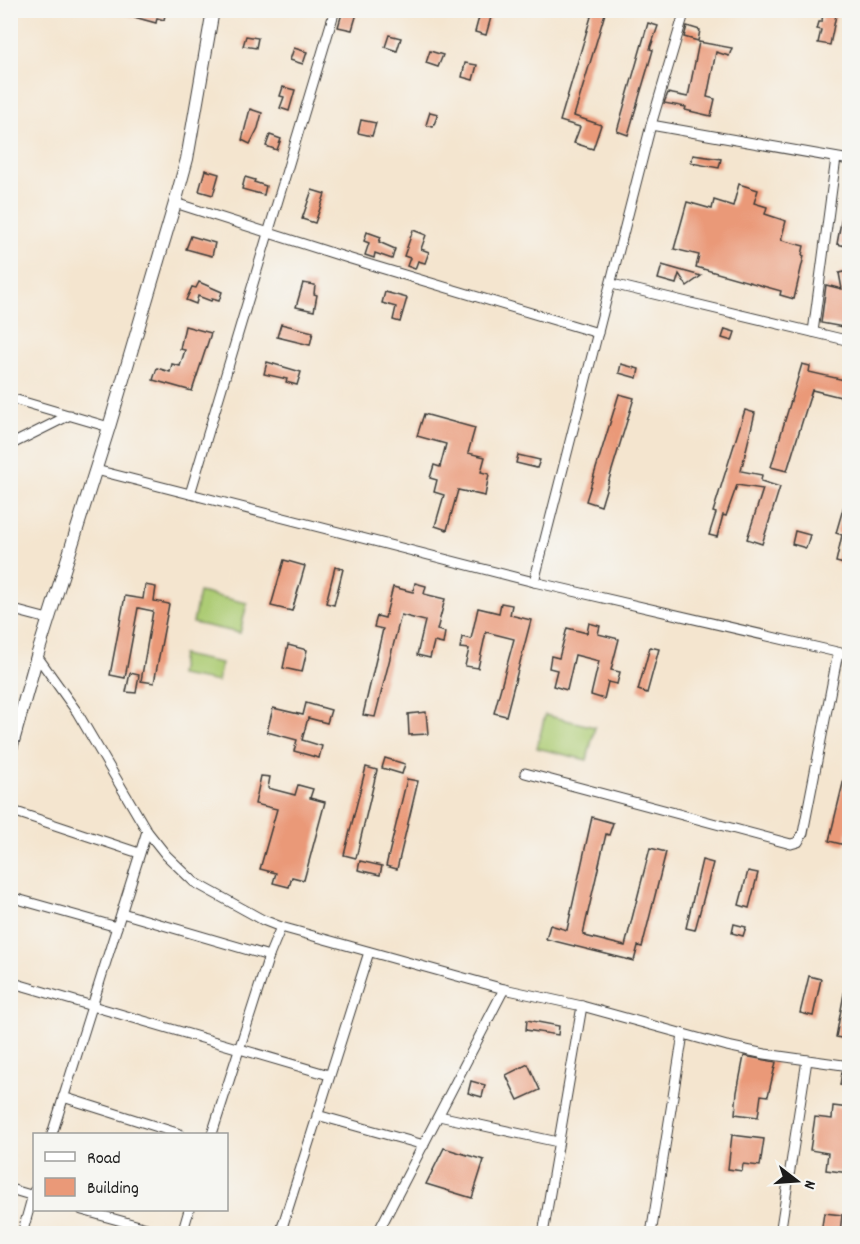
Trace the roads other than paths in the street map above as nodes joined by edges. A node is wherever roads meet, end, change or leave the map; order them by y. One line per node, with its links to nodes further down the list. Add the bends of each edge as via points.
1 (213, 10): 7 (street, via 187,159)
2 (335, 10): 8 (street)
3 (685, 10): 4 (street)
4 (651, 125): 5 (street); 9 (street)
5 (836, 158): 6 (street); 10 (street)
6 (849, 160)
7 (175, 204): 8 (street); 15 (street)
8 (268, 234): 11 (street); 18 (street)
9 (612, 284): 10 (street); 11 (street)
10 (813, 332): 12 (street)
11 (598, 333): 19 (street)
12 (849, 341)
13 (10, 398): 14 (street)
14 (70, 415): 15 (street); 16 (street)
15 (109, 427): 17 (street)
16 (10, 445)
17 (96, 470): 18 (street); 21 (street)
18 (190, 494): 19 (street)
19 (534, 582): 22 (street)
20 (10, 609): 21 (street)
21 (48, 619): 24 (street)
22 (838, 653): 23 (street); 26 (street, via 803,833 798,842 791,844)
23 (849, 655)
24 (37, 656): 25 (street); 28 (street, via 92,737)
25 (10, 752)
26 (525, 773)
27 (10, 810): 29 (street)
28 (147, 831): 29 (street); 33 (street, via 195,882)
29 (139, 853): 31 (street)
30 (10, 897): 32 (street)
31 (122, 913): 32 (street); 35 (street)
32 (117, 927): 38 (street)
33 (281, 927): 34 (street); 35 (street)
34 (369, 952): 37 (street); 44 (street)
35 (269, 956): 41 (street)
36 (10, 982): 38 (street)
37 (504, 988): 39 (street); 47 (street)
38 (92, 1006): 41 (street); 45 (street)
39 (582, 1006): 40 (street); 51 (street)
40 (683, 1034): 42 (street); 64 (street)
41 (239, 1049): 44 (street); 50 (street)
42 (807, 1060): 43 (street); 65 (street)
43 (849, 1066)
44 (329, 1075): 46 (street)
45 (63, 1097): 48 (street); 49 (street)
46 (317, 1115): 52 (street); 61 (street)
47 (439, 1116): 51 (street); 52 (street)
48 (52, 1133)
49 (177, 1133)
50 (212, 1133)
51 (558, 1142): 63 (street)
52 (424, 1145): 62 (street)
53 (10, 1189): 54 (street)
54 (33, 1195)
55 (33, 1198): 58 (street)
56 (89, 1211): 59 (street)
57 (188, 1211): 60 (street)
58 (22, 1233)
59 (168, 1233)
60 (182, 1233)
61 (280, 1233)
62 (377, 1233)
63 (543, 1233)
64 (651, 1233)
65 (780, 1233)

